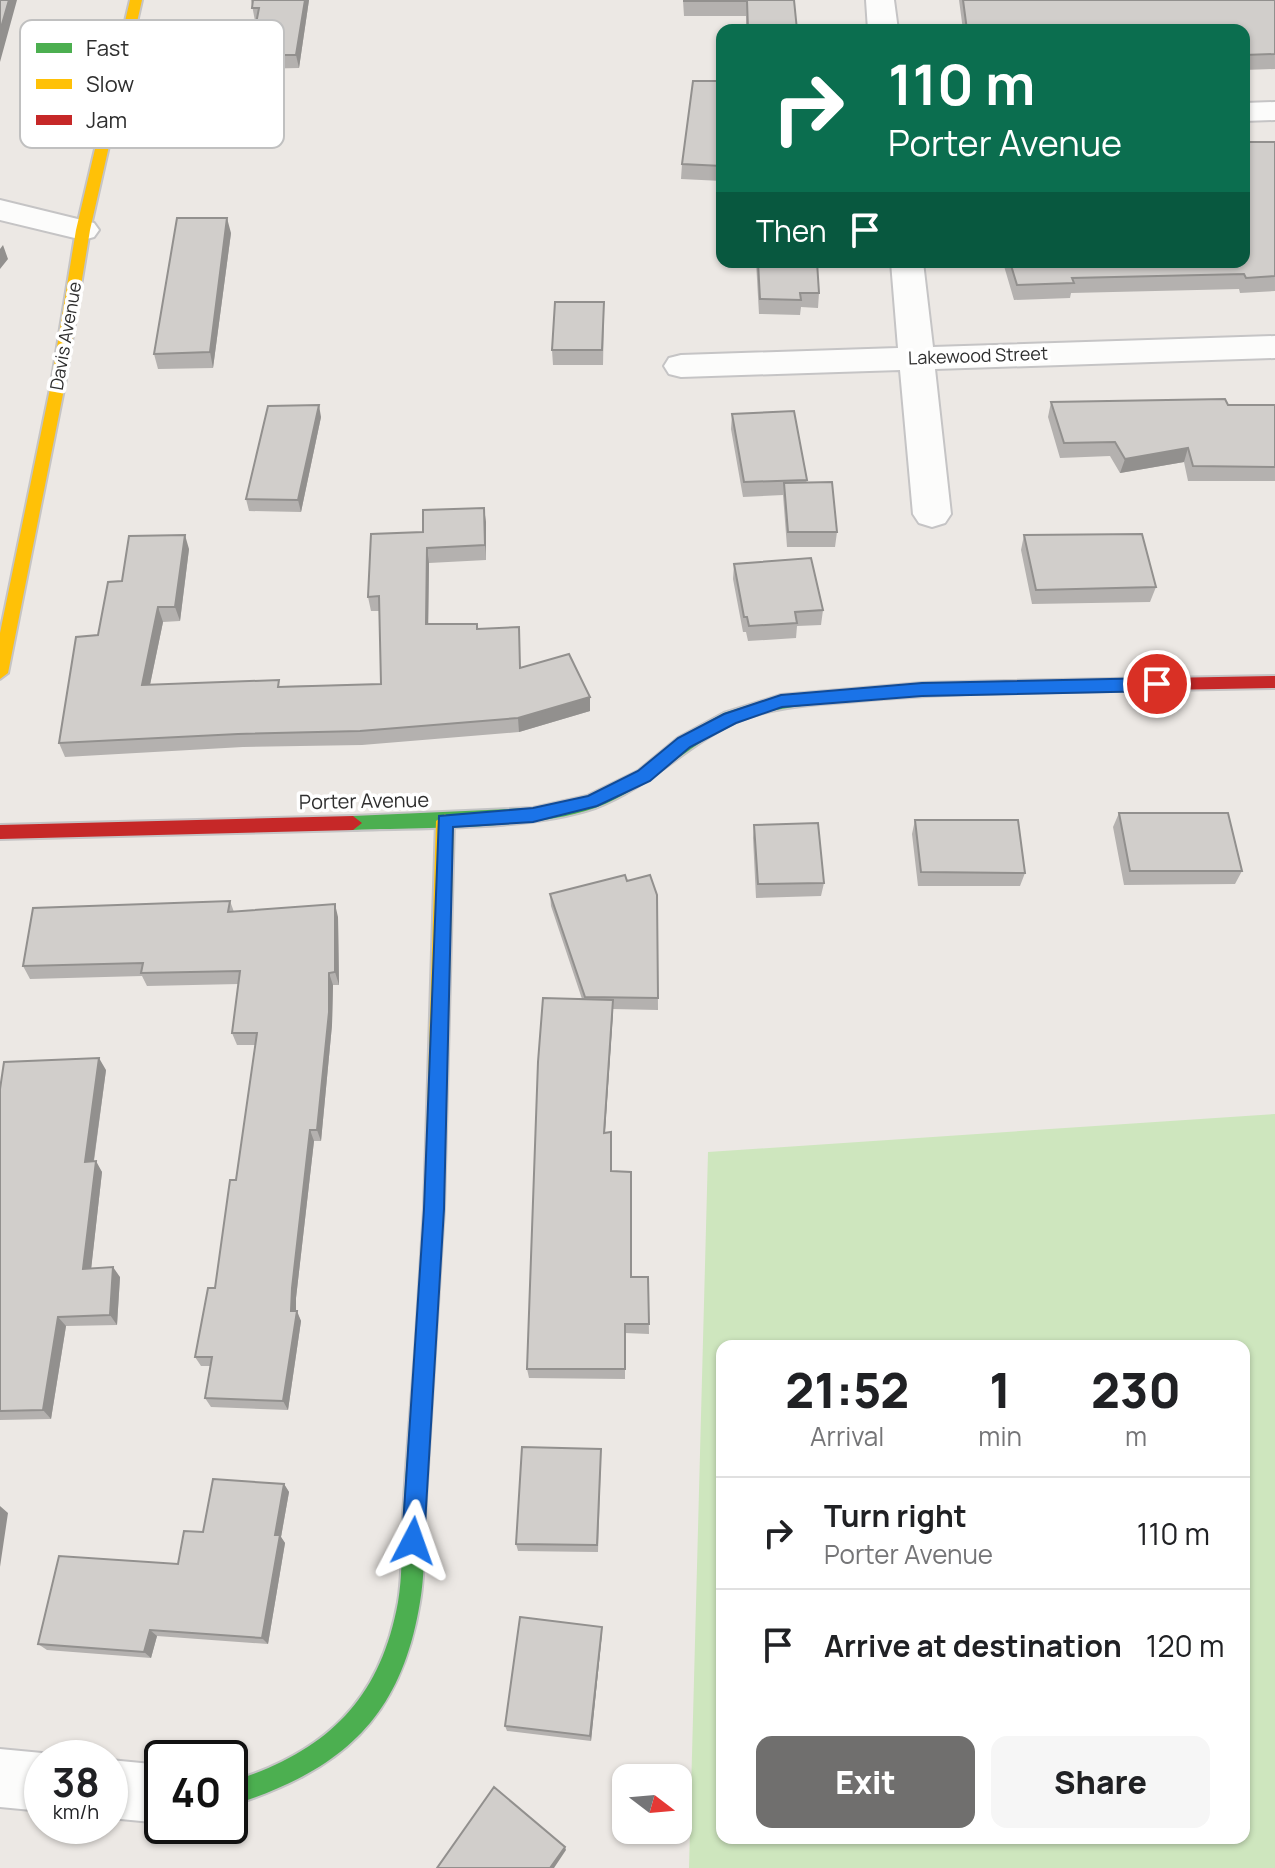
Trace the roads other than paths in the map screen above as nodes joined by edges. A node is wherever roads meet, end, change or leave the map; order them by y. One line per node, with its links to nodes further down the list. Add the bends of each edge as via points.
1 (136, 0): 3 (street, Davis Avenue)
2 (880, 0): 4 (street)
3 (131, 20)
4 (882, 24)
5 (1275, 111): 6 (street)
6 (1250, 112)
7 (102, 148): 9 (street, Davis Avenue)
8 (0, 210): 9 (street)
9 (83, 230): 15 (street, Davis Avenue)
10 (908, 268): 12 (street)
11 (1275, 347): 12 (street, Lakewood Street)
12 (919, 358): 13 (street, Lakewood Street); 14 (street)
13 (681, 366)
14 (932, 514)
15 (0, 673)
16 (1275, 682): 17 (street, Porter Avenue, via 922,689 781,701 730,718 684,743 644,776 591,802 533,815)
17 (445, 821): 18 (street, Porter Avenue); 21 (street, via 434,1209 403,1636 376,1696 337,1745 288,1777)
18 (0, 832)
19 (0, 1778): 20 (street)
20 (24, 1780)
21 (248, 1791)

